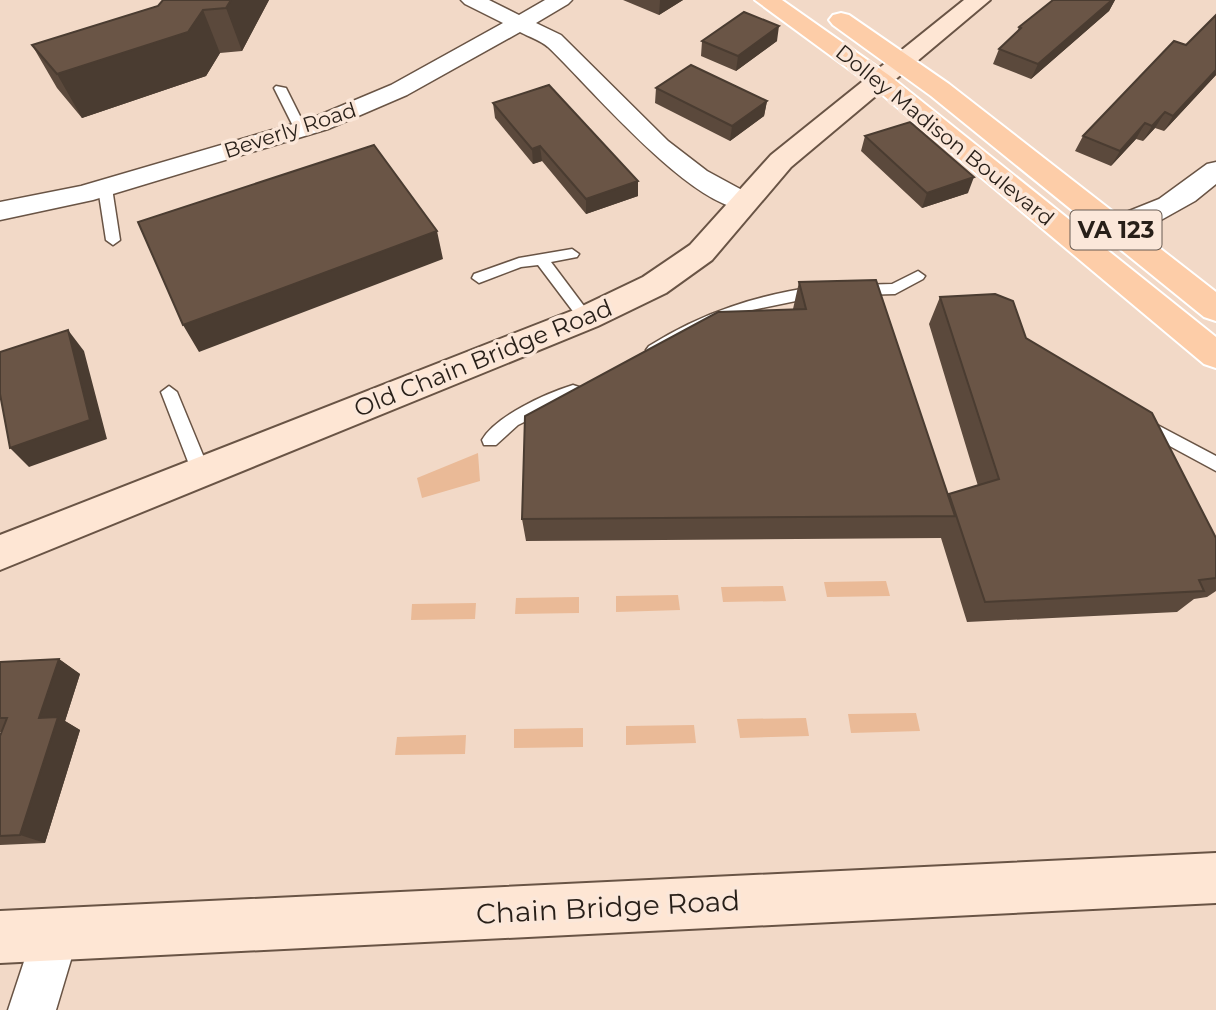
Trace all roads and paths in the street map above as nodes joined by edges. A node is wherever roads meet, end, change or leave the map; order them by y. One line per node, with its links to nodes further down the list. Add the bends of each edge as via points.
1 (471, 0): 6 (street)
2 (561, 0): 6 (street, Beverly Road)
3 (767, 0): 7 (main road, Dolley Madison Boulevard / VA 123)
4 (978, 0): 7 (main road, Old Chain Bridge Road)
5 (822, 7): 7 (main road, Dolley Madison Boulevard / VA 123)
6 (519, 24): 9 (street, Beverly Road, via 398,90); 12 (street, via 553,40 665,151 698,177)
7 (891, 71): 12 (main road, Old Chain Bridge Road, via 781,161); 14 (main road, Dolley Madison Boulevard / VA 123); 16 (main road, Dolley Madison Boulevard / VA 123)
8 (280, 88): 9 (lane)
9 (301, 130): 11 (street, Beverly Road)
10 (1216, 170): 14 (street, via 1169,206)
11 (105, 188): 13 (street, Beverly Road); 15 (lane)
12 (744, 202): 22 (main road, Old Chain Bridge Road, via 713,241 678,270)
13 (0, 211)
14 (1115, 229): 16 (street); 21 (main road, Dolley Madison Boulevard / VA 123)
15 (113, 240)
16 (1079, 242): 24 (main road, Dolley Madison Boulevard / VA 123)
17 (572, 254): 18 (lane)
18 (541, 259): 20 (lane); 22 (lane)
19 (918, 276): 23 (lane, via 895,289 772,297 733,308 690,325)
20 (478, 278)
21 (1216, 309)
22 (586, 318): 30 (main road, Old Chain Bridge Road)
23 (646, 355)
24 (1216, 355)
25 (586, 385): 28 (lane, via 512,420)
26 (169, 392): 30 (lane)
27 (1148, 426): 29 (lane)
28 (490, 440)
29 (1216, 464)
30 (201, 472): 31 (main road, Old Chain Bridge Road)
31 (0, 552)
32 (1216, 878): 33 (main road, Chain Bridge Road)
33 (56, 933): 34 (main road, Chain Bridge Road); 35 (street)
34 (0, 937)
35 (32, 1010)

